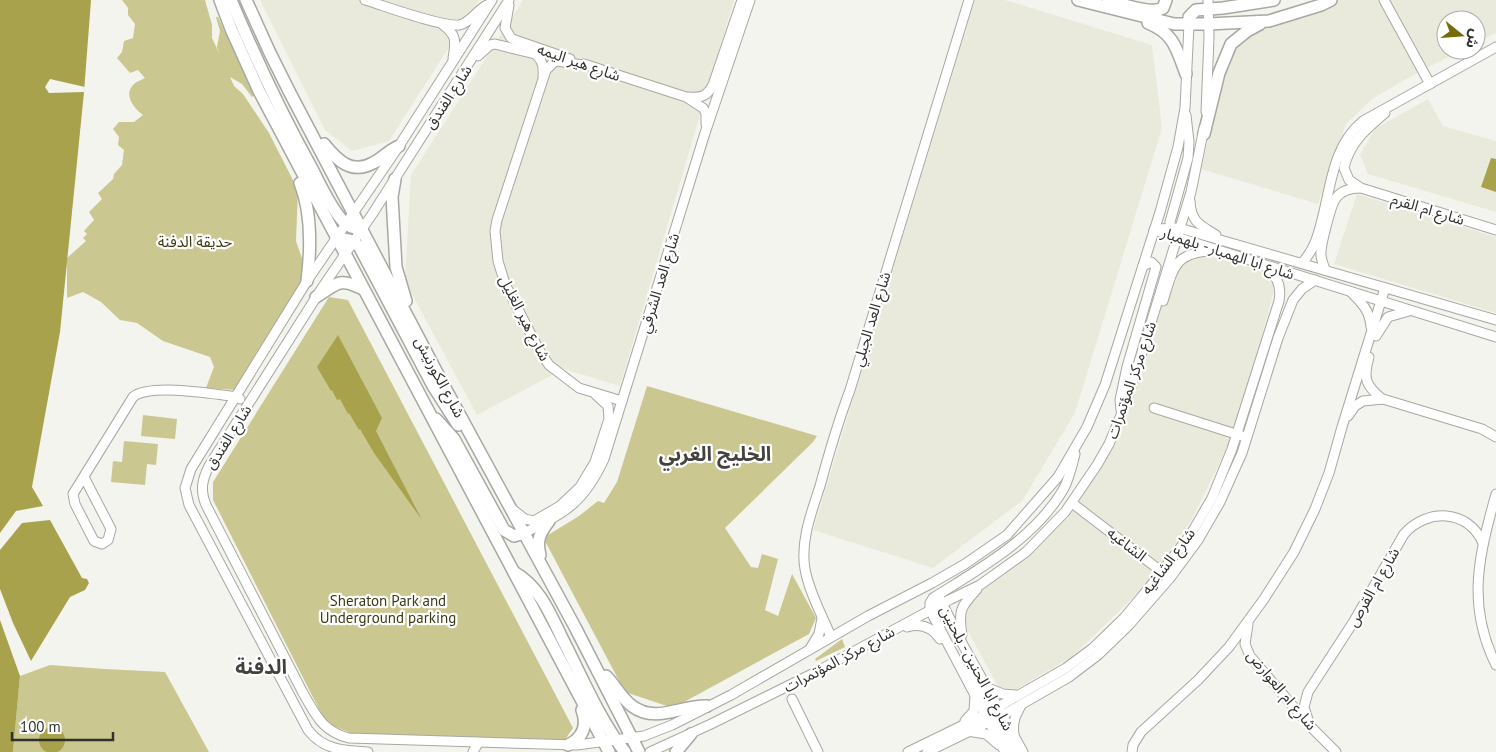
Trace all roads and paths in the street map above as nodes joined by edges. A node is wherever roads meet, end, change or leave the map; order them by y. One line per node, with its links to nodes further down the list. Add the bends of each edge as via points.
1 (220, 0): 38 (main road, شارع الكورنيش, via 246,64)
2 (231, 0): 43 (main road, via 297,142 335,211)
3 (365, 0): 18 (street)
4 (380, 0): 18 (street)
5 (509, 0): 26 (street, شارع الفندق); 27 (street, شارع هير اليمه, via 505,28 511,38)
6 (742, 0): 31 (street, via 713,85 705,96)
7 (750, 0): 34 (street, شارع العد الشرقي)
8 (969, 0): 106 (street, شارع العد الجبلي, via 809,524 805,569)
9 (1078, 0): 19 (main road)
10 (1108, 0): 11 (main road, via 1158,11)
11 (1166, 0)
12 (1274, 0): 17 (main road, via 1223,8)
13 (1330, 0): 20 (main road)
14 (1384, 0): 30 (street)
15 (247, 1): 36 (main road, شارع الكورنيش)
16 (491, 2): 21 (street, via 460,25); 25 (street, شارع الفندق)
17 (1208, 4): 22 (main road, via 1192,12); 23 (street)
18 (388, 7): 21 (street)
19 (1131, 14): 22 (main road, via 1174,24); 28 (main road, via 1167,34)
20 (1268, 21): 23 (main road); 35 (main road, via 1247,30 1231,44 1219,73)
21 (437, 22): 25 (street, via 454,37)
22 (1189, 24): 23 (main road); 28 (street, شارع مركز المؤتمرات)
23 (1208, 24): 35 (street)
24 (1473, 60): 30 (street)
25 (452, 61): 37 (street, شارع الفندق)
26 (472, 61): 29 (street, via 490,45 502,44 538,56 543,64); 39 (street, شارع الفندق)
27 (589, 66): 29 (street, via 558,61); 31 (street, شارع هير اليمه)
28 (1186, 74): 33 (street, شارع مركز المؤتمرات)
29 (543, 76): 71 (street, شارع هير الغليل, via 497,220 496,248 505,284 545,360 554,371)
30 (1430, 84): 32 (street)
31 (686, 97): 34 (street, شارع هير اليمه, via 705,110)
32 (1405, 97): 40 (street, via 1367,127 1352,146 1344,168 1349,180); 54 (street, via 1363,121 1343,145 1317,240)
33 (1185, 108): 44 (street, via 1188,158 1170,222); 46 (street, شارع مركز المؤتمرات, via 1178,147)
34 (705, 133): 74 (street, شارع العد الشرقي)
35 (1204, 134): 41 (street)
36 (313, 136): 37 (main road, via 338,161 356,167 373,163 388,150); 42 (main road, شارع الكورنيش)
37 (399, 146): 42 (street, شارع الفندق)
38 (297, 165): 49 (main road, شارع الكورنيش); 59 (main road, via 307,207)
39 (395, 180): 45 (street, شارع الفندق); 66 (main road, via 392,198 396,267)
40 (1361, 188): 47 (street, شارع ام القرم); 57 (street, via 1348,189 1334,201 1321,247)
41 (1191, 192): 44 (street); 50 (street, via 1191,214 1197,223)
42 (354, 212): 43 (street, شارع الفندق); 45 (main road, شارع الكورنيش)
43 (346, 223): 45 (main road); 49 (street, شارع الفندق)
44 (1174, 228): 46 (street, شارع ابا الهمبار - بلهمبار); 48 (street); 50 (street, شارع ابا الهمبار - بلهمبار)
45 (362, 229): 51 (street, شارع الفندق); 66 (main road, شارع الكورنيش)
46 (1154, 230): 48 (street, شارع ابا الهمبار - بلهمبار); 56 (street, شارع مركز المؤتمرات)
47 (1496, 230)
48 (1176, 237): 52 (street, شارع ابا الهمبار - بلهمبار); 70 (street, شارع مركز المؤتمرات)
49 (336, 238): 51 (main road); 53 (main road, شارع الكورنيش); 59 (street, شارع الفندق)
50 (1222, 240): 54 (street, شارع ابا الهمبار - بلهمبار)
51 (354, 242): 53 (street, شارع الفندق); 83 (main road, via 433,386 463,433)
52 (1217, 250): 55 (street, شارع ابا الهمبار - بلهمبار); 70 (street, via 1192,253 1178,262 1152,337)
53 (344, 254): 61 (main road, شارع الكورنيش); 63 (street, شارع الفندق)
54 (1302, 263): 57 (street, شارع ابا الهمبار - بلهمبار)
55 (1264, 265): 58 (street, شارع ابا الهمبار - بلهمبار); 80 (street, شارع الشاغيه, via 1277,278 1280,294)
56 (1143, 266): 78 (street, via 1151,262 1156,267 1127,367 1120,400); 84 (street, شارع مركز المؤتمرات, via 1105,384)
57 (1325, 270): 60 (street, شارع ابا الهمبار - بلهمبار)
58 (1315, 280): 62 (street, شارع ابا الهمبار - بلهمبار); 82 (street, شارع الشاغيه, via 1302,288 1293,300)
59 (307, 281): 72 (street, شارع الفندق)
60 (1387, 289): 64 (street); 67 (street, شارع ابا الهمبار - بلهمبار)
61 (363, 290): 63 (main road, via 339,282); 77 (main road, شارع الكورنيش)
62 (1350, 292): 64 (street, شارع ابا الهمبار - بلهمبار); 68 (street, via 1368,312)
63 (316, 297): 75 (street, شارع الفندق)
64 (1383, 301): 65 (street, شارع ابا الهمبار - بلهمبار); 68 (street)
65 (1412, 310): 68 (street, via 1388,317); 69 (street, شارع ابا الهمبار - بلهمبار)
66 (407, 316): 83 (main road, شارع الكورنيش)
67 (1496, 320)
68 (1373, 334): 73 (street, via 1366,377 1369,387); 79 (street)
69 (1496, 337)
70 (1142, 351): 78 (street, شارع مركز المؤتمرات)
71 (594, 394): 74 (street, شارع هير الغليل); 91 (street, via 608,406 609,419 595,462 580,488 560,506 534,520 525,519)
72 (237, 397): 75 (street); 85 (street, via 155,390 136,395); 86 (street, شارع الفندق, via 191,468)
73 (1383, 399): 79 (street, via 1359,403); 81 (street, via 1482,429)
74 (622, 401): 92 (street, شارع العد الشرقي, via 595,479 575,503)
75 (248, 404): 87 (street, شارع الفندق, via 209,466)
76 (1154, 408): 80 (street)
77 (429, 413): 93 (main road, via 454,439 506,533 514,536); 97 (main road, شارع الكورنيش)
78 (1121, 415): 90 (street, شارع مركز المؤتمرات, via 1109,444)
79 (1342, 427): 107 (street, via 1315,509 1294,552)
80 (1236, 435): 82 (street); 89 (street, شارع الشاغيه)
81 (1496, 437)
82 (1246, 438): 89 (street, شارع الشاغيه)
83 (477, 446): 91 (main road, شارع الكورنيش)
84 (1077, 447): 101 (street, شارع مركز المؤتمرات, via 1058,477 1007,535); 103 (street, via 1063,490 1034,525 1002,554)
85 (84, 477): 85 (street, via 73,494 73,500 94,541 102,544 108,540 111,529)
86 (186, 484): 87 (street); 96 (street, via 186,498)
87 (202, 485): 94 (street, شارع الفندق, via 206,506)
88 (1496, 494): 95 (street)
89 (1218, 496): 98 (street, شارع الشاغيه); 100 (street, شارع الشاغيه, via 1198,540)
90 (1072, 503): 98 (street, الشاغيه); 102 (street, شارع مركز المؤتمرات, via 1026,552)
91 (511, 509): 93 (main road, شارع الكورنيش)
92 (549, 521): 93 (street, شارع العد الشرقي); 99 (main road, via 540,532 538,542)
93 (524, 533): 99 (main road, شارع الكورنيش)
94 (222, 539): 96 (street); 118 (street, شارع الفندق)
95 (1483, 543): 113 (street, via 1477,588 1479,612 1486,643); 126 (street, شارع ام القرص, via 1474,528 1451,516 1431,516 1410,526 1308,692 1304,707)
96 (210, 545): 121 (street)
97 (512, 571): 117 (main road, شارع الكورنيش); 131 (main road, via 530,584 545,604)
98 (1162, 571): 100 (street, الشاغيه); 119 (street, شارع الشاغيه, via 1124,618 1093,648 1066,668)
99 (546, 576): 114 (main road, شارع الكورنيش)
100 (1170, 578): 123 (street, شارع الشاغيه, via 1098,655 1069,677)
101 (932, 583): 103 (street, شارع ابا الحنين - بلحنين); 109 (street, شارع مركز المؤتمرات)
102 (980, 585): 104 (street, شارع مركز المؤتمرات); 110 (street, via 961,610)
103 (938, 595): 104 (street, شارع ابا الحنين - بلحنين); 105 (street, via 931,600)
104 (943, 604): 105 (street, شارع مركز المؤتمرات); 110 (street, شارع ابا الحنين - بلحنين)
105 (930, 610): 108 (street, شارع مركز المؤتمرات); 111 (street, شارع ابا الحنين - بلحنين)
106 (822, 618): 109 (street, شارع العد الجبلي); 112 (street, via 819,634)
107 (1248, 621): 126 (street, شارع ام العوارض, via 1245,644 1250,656); 149 (street, via 1198,680 1141,732)
108 (896, 630): 111 (street, via 924,626 935,632); 128 (street, شارع مركز المؤتمرات)
109 (831, 637): 112 (street, شارع مركز المؤتمرات)
110 (963, 645): 116 (street, شارع ابا الحنين - بلحنين)
111 (950, 648): 115 (street, شارع ابا الحنين - بلحنين)
112 (808, 650): 124 (street, شارع مركز المؤتمرات)
113 (1496, 665)
114 (597, 668): 124 (main road, via 632,706 644,712 663,714 687,707); 130 (main road, شارع الكورنيش)
115 (961, 668): 120 (street, شارع ابا الحنين - بلحنين); 125 (street, via 969,673)
116 (988, 688): 119 (street, via 1003,694); 125 (street, شارع ابا الحنين - بلحنين)
117 (576, 690): 134 (main road, شارع الكورنيش); 135 (main road, via 584,727)
118 (303, 693): 121 (street); 132 (street, شارع الفندق, via 320,723 342,736)
119 (1019, 694): 125 (street, شارع الشاغيه)
120 (975, 695): 125 (street, شارع ابا الحنين - بلحنين); 127 (street, via 974,711)
121 (291, 698): 137 (street, via 308,730 320,743 346,751)
122 (792, 699): 144 (street)
123 (1022, 704): 125 (street, شارع الشاغيه); 129 (street, via 1013,723)
124 (707, 706): 130 (street, شارع مركز المؤتمرات, via 663,729)
125 (994, 714): 127 (street, شارع الشاغيه); 129 (street, شارع ابا الحنين - بلحنين); 136 (street, شارع ابا الحنين - بلحنين); 147 (street)
126 (1310, 726): 150 (street, شارع ام العوارض)
127 (964, 728): 136 (street, via 986,734); 145 (street, شارع الشاغيه); 146 (street, شارع الشاغيه)
128 (691, 734): 142 (street, شارع مركز المؤتمرات); 143 (main road)
129 (1015, 736): 148 (street, شارع ابا الحنين - بلحنين)
130 (632, 739): 131 (street, شارع مركز المؤتمرات); 141 (main road, شارع الكورنيش)
131 (616, 741): 134 (street, شارع مركز المؤتمرات); 140 (main road)
132 (478, 743): 133 (street, شارع الفندق); 138 (street)
133 (492, 744): 135 (street, شارع الفندق); 139 (street)
134 (605, 747): 135 (street, شارع الفندق)
135 (574, 748)
136 (1004, 750)
137 (368, 752)
138 (473, 752)
139 (486, 752)
140 (625, 752)
141 (639, 752)
142 (650, 752)
143 (676, 752)
144 (818, 752)
145 (908, 752)
146 (927, 752)
147 (1014, 752)
148 (1023, 752)
149 (1132, 752)
150 (1336, 752)

